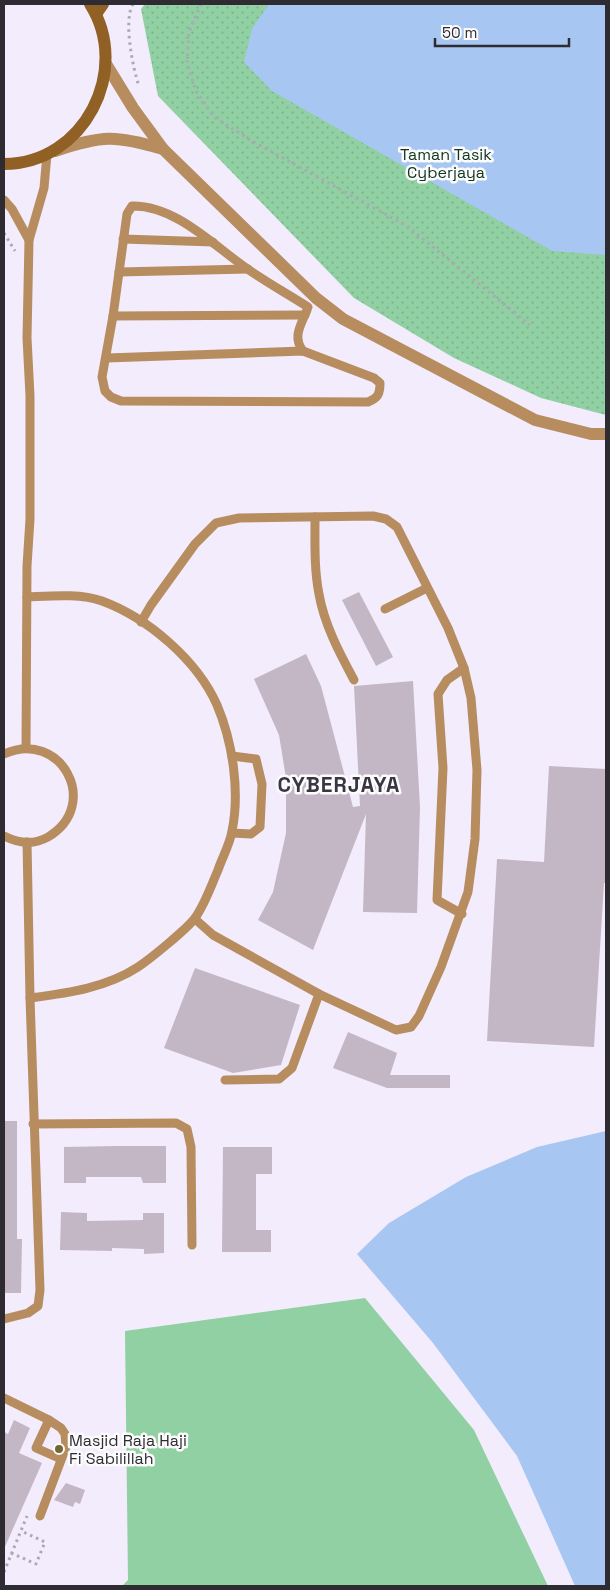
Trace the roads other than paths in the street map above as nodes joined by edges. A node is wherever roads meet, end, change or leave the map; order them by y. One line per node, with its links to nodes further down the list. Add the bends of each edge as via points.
1 (96, 7): 2 (main road, via 104,38)
2 (106, 64): 3 (street); 4 (main road, via 102,90 92,114 75,134)
3 (163, 149): 4 (street, via 128,138 109,138 90,139); 12 (street)
4 (51, 152): 5 (main road, via 27,162); 7 (lane)
5 (4, 164)
6 (4, 200): 7 (lane)
7 (29, 240): 19 (lane, via 30,519)
8 (123, 240): 9 (lane); 9 (lane, via 127,214 132,206 142,206 176,218); 11 (lane)
9 (213, 242): 10 (lane)
10 (248, 269): 11 (lane); 12 (lane)
11 (119, 272): 13 (lane)
12 (310, 307): 13 (lane); 14 (lane, via 297,334); 16 (street, via 343,319 536,420 591,434)
13 (113, 316): 15 (lane)
14 (303, 351): 15 (lane); 15 (lane, via 374,378 380,383 376,399 368,402 121,401 105,391 102,377)
15 (107, 358)
16 (606, 434)
17 (315, 517): 18 (lane, via 373,516 386,519 397,527); 21 (lane, via 239,518 216,523 195,544); 23 (lane, via 314,556 319,596 330,630)
18 (428, 588): 20 (lane); 22 (lane)
19 (27, 597): 21 (lane, via 101,600); 24 (lane)
20 (385, 609)
21 (141, 622): 26 (lane, via 178,651 201,679 217,705)
22 (464, 668): 30 (lane, via 478,770 475,839); 30 (lane, via 447,680 438,694 443,768 437,900)
23 (354, 680)
24 (26, 748): 25 (lane); 29 (lane, via 42,751 57,759 73,787 73,804 57,832 42,840)
25 (4, 754)
26 (232, 756): 27 (lane); 27 (lane, via 256,759 262,784 260,827 250,834)
27 (232, 833): 31 (lane)
28 (4, 836): 29 (lane)
29 (26, 842): 33 (lane)
30 (462, 914): 32 (lane, via 419,1016 411,1027 396,1030)
31 (195, 919): 32 (lane, via 213,935); 33 (lane, via 130,972 71,992)
32 (319, 994): 34 (lane, via 292,1068 279,1079)
33 (30, 998): 35 (lane)
34 (225, 1080)
35 (33, 1124): 36 (lane, via 176,1123 187,1129 191,1147); 37 (lane, via 38,1306 28,1313)
36 (192, 1245)
37 (4, 1319)
38 (4, 1398): 39 (lane)
39 (49, 1420): 40 (lane, via 65,1434 66,1447); 40 (lane, via 36,1448)
40 (61, 1459): 41 (lane)
41 (40, 1516)

